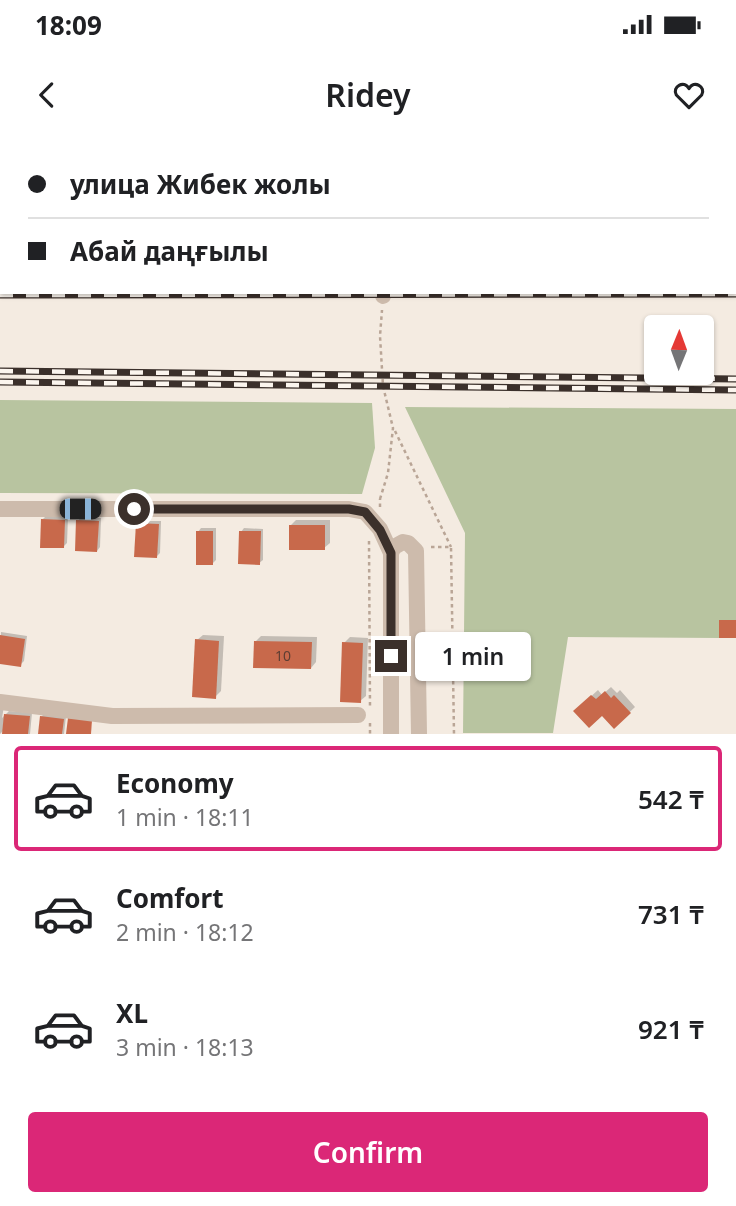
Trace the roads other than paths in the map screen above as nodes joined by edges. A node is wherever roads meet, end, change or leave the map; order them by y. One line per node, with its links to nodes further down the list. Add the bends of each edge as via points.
1 (0, 509): 2 (street, via 349,509 365,512)
2 (391, 553): 7 (street); 8 (street, via 402,542 416,551)
3 (0, 702): 5 (street)
4 (366, 714): 5 (street)
5 (112, 716): 6 (street)
6 (111, 733)
7 (391, 733)
8 (419, 733)

